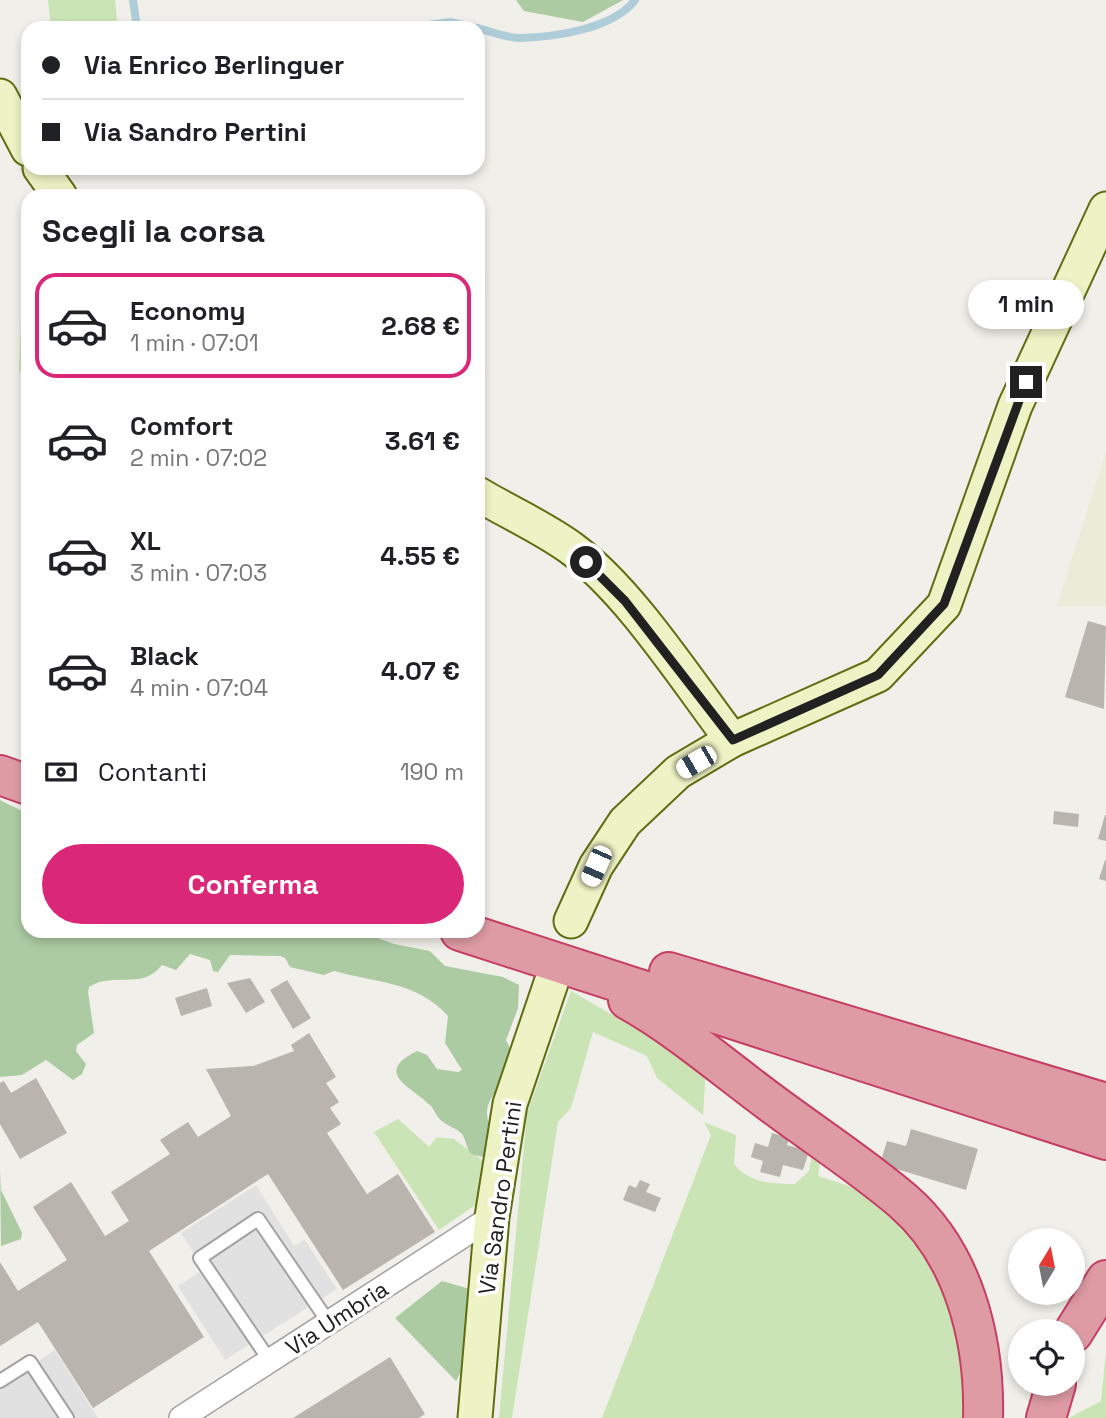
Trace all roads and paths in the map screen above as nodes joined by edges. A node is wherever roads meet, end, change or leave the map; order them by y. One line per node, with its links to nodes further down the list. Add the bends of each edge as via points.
1 (0, 96): 2 (street)
2 (21, 136)
3 (1106, 209): 5 (street, via 1015,406 944,604 878,675)
4 (485, 498): 5 (street, via 570,548 602,576)
5 (733, 740): 9 (street, via 678,772 625,821 596,866)
6 (0, 775): 7 (highway)
7 (21, 782)
8 (485, 918): 12 (highway)
9 (572, 921)
10 (475, 938): 11 (highway)
11 (548, 971): 13 (highway); 14 (street, Via Sandro Pertini, via 510,1104); 24 (highway, via 631,1002 904,1202 940,1245 965,1295 981,1360)
12 (1106, 1103)
13 (1106, 1140)
14 (492, 1217): 17 (street, Via Umbria); 23 (street, Via Sandro Pertini)
15 (1106, 1280): 16 (highway)
16 (1082, 1319)
17 (328, 1323): 18 (street, Via Umbria); 18 (lane, via 258,1219 200,1258)
18 (270, 1361): 22 (street, Via Umbria)
19 (0, 1381): 21 (lane, via 30,1362)
20 (1052, 1396): 25 (highway)
21 (67, 1418)
22 (181, 1418)
23 (475, 1418)
24 (983, 1418)
25 (1046, 1418)

